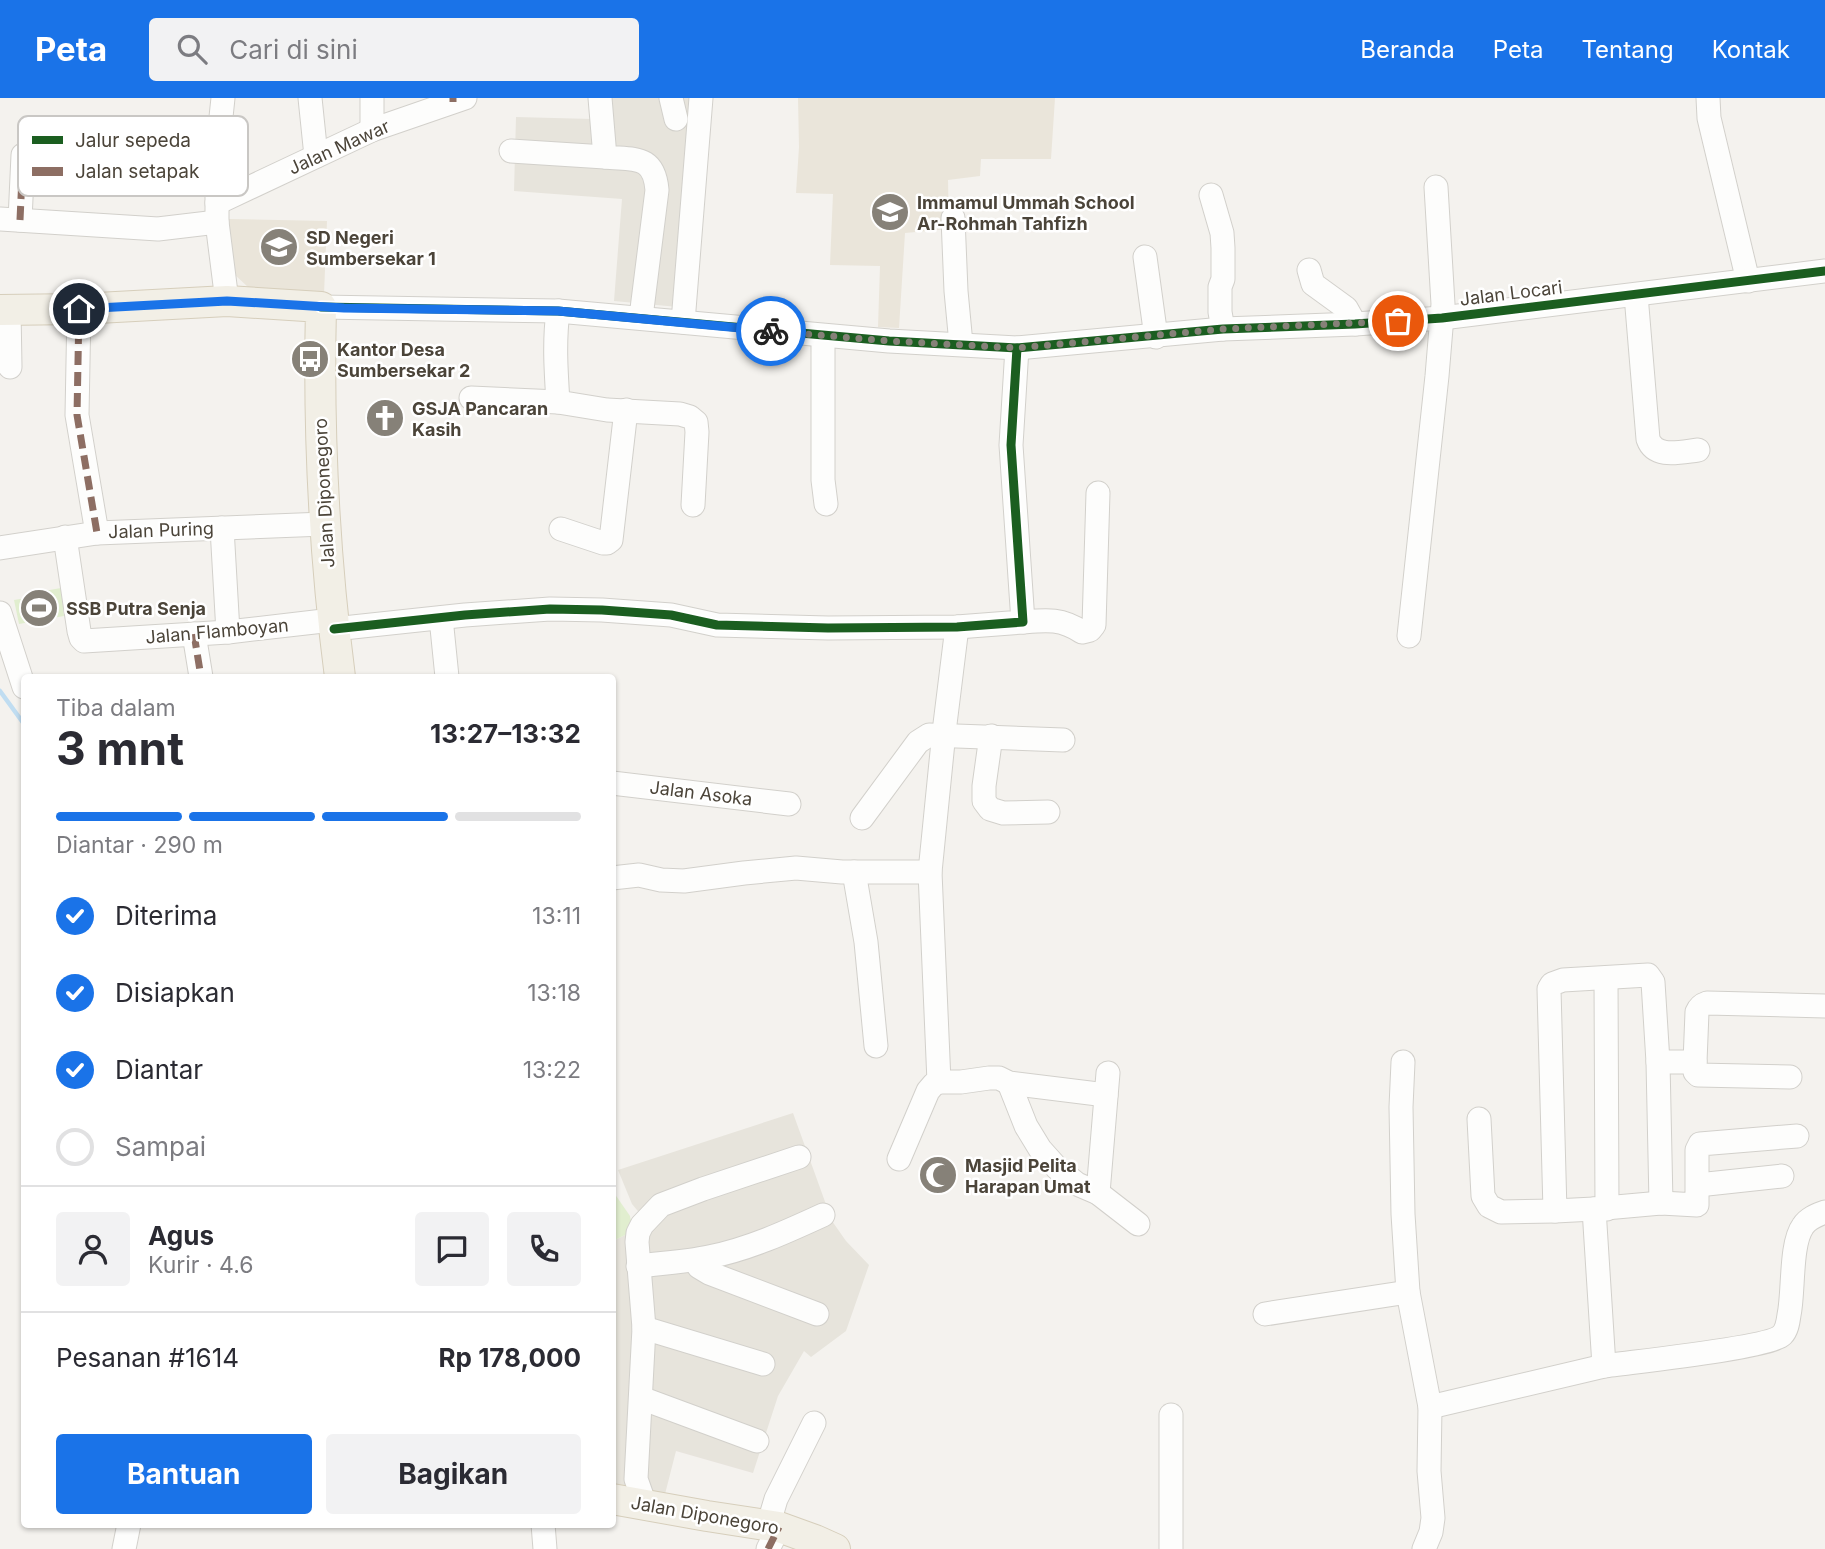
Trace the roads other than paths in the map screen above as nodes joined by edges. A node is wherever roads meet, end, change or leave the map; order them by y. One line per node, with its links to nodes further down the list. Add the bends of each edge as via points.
1 (223, 98): 8 (street)
2 (310, 98): 11 (street)
3 (373, 98): 9 (street)
4 (600, 98): 12 (street)
5 (701, 98): 34 (street)
6 (1708, 98): 25 (street)
7 (457, 99): 9 (street, Jalan Mawar)
8 (221, 116)
9 (372, 130): 11 (street, Jalan Mawar)
10 (511, 150): 12 (street)
11 (316, 156): 15 (street, Jalan Mawar)
12 (605, 157): 32 (street, via 648,164 656,178)
13 (18, 180): 21 (street)
14 (1436, 187): 33 (street)
15 (248, 195)
16 (1211, 195): 36 (street, via 1222,233)
17 (217, 196): 19 (street)
18 (247, 196): 19 (street, Jalan Mawar)
19 (217, 213): 21 (street, Jalan Mawar, via 158,229); 27 (street)
20 (953, 218): 39 (street)
21 (10, 220)
22 (1145, 257): 38 (street)
23 (1309, 270): 35 (street, via 1313,284 1346,308)
24 (1825, 271): 25 (street, Jalan Locari)
25 (1748, 281): 26 (street, Jalan Locari)
26 (1636, 295): 33 (street, Jalan Locari); 45 (street, via 1651,447 1657,452)
27 (227, 301): 28 (main road); 29 (main road)
28 (321, 307): 31 (street, Jalan Locari); 49 (main road, Jalan Diponegoro)
29 (79, 309): 30 (main road); 52 (street, via 77,415)
30 (4, 310): 41 (street)
31 (558, 311): 32 (street, Jalan Locari); 43 (street)
32 (641, 317): 34 (street, Jalan Locari)
33 (1442, 318): 35 (street, Jalan Locari); 62 (street)
34 (683, 322): 37 (street, Jalan Locari)
35 (1355, 324): 36 (street, Jalan Locari)
36 (1223, 329): 38 (street, Jalan Locari)
37 (823, 336): 39 (street, Jalan Locari); 47 (street)
38 (1156, 337): 40 (street, Jalan Locari)
39 (961, 344): 40 (street, Jalan Locari)
40 (1017, 348): 57 (street, via 1011,445)
41 (10, 367)
42 (471, 398): 43 (street)
43 (558, 402): 44 (street)
44 (626, 410): 48 (street, via 680,414 696,422); 51 (street, via 611,540 603,543)
45 (1698, 450)
46 (1098, 493): 57 (street, Jalan Flamboyan, via 1094,625 1082,632 1054,620)
47 (826, 504)
48 (692, 505)
49 (324, 524): 50 (street, Jalan Puring); 58 (main road, Jalan Diponegoro)
50 (222, 528): 52 (street, Jalan Puring); 60 (street)
51 (561, 529)
52 (97, 533): 53 (street, Jalan Puring)
53 (65, 537): 54 (street, Jalan Puring); 61 (street, Jalan Flamboyan, via 81,638 88,642)
54 (0, 548)
55 (0, 613): 66 (street)
56 (441, 618): 58 (street, Jalan Flamboyan); 59 (street, Jalan Flamboyan, via 550,609 670,615 717,625); 65 (street)
57 (1023, 622): 59 (street, Jalan Flamboyan)
58 (333, 625): 60 (street, Jalan Flamboyan); 64 (main road, Jalan Diponegoro)
59 (957, 627): 67 (street)
60 (228, 632): 61 (street, Jalan Flamboyan)
61 (194, 634): 63 (street)
62 (1409, 636)
63 (201, 674)
64 (340, 674)
65 (447, 674)
66 (21, 678)
67 (944, 736): 68 (street); 73 (street, via 929,735 918,742); 75 (street)
68 (991, 736): 69 (street); 72 (street, via 984,801 990,809 1003,813)
69 (1063, 740)
70 (616, 783): 71 (street, Jalan Asoka)
71 (789, 804)
72 (1048, 812)
73 (862, 817)
74 (854, 872): 75 (street); 76 (street, via 796,868 684,881 639,875); 79 (street)
75 (930, 872): 84 (street)
76 (616, 878)
77 (1605, 978): 81 (street, via 1652,978); 94 (street); 95 (street, via 1560,980 1549,988)
78 (1825, 1006): 82 (street, via 1703,1004 1697,1012)
79 (876, 1046)
80 (1404, 1062): 101 (street, via 1401,1107)
81 (1658, 1062): 82 (street); 93 (street)
82 (1695, 1062): 83 (street, via 1698,1075)
83 (1790, 1077)
84 (939, 1082): 85 (street, via 999,1078); 89 (street, via 928,1091)
85 (1009, 1083): 92 (street, via 1040,1149 1077,1184); 92 (street, via 1107,1084)
86 (1479, 1119): 95 (street, via 1483,1196 1489,1206 1501,1212)
87 (1797, 1136): 91 (street, via 1700,1144)
88 (799, 1157): 100 (street, via 661,1205 638,1233)
89 (899, 1159)
90 (1782, 1176): 91 (street)
91 (1698, 1185): 93 (street, via 1697,1205)
92 (1098, 1193): 98 (street)
93 (1661, 1203): 94 (street)
94 (1600, 1209): 95 (street); 106 (street)
95 (1555, 1211)
96 (1825, 1212): 106 (street, via 1801,1229 1790,1312 1779,1337 1741,1347)
97 (823, 1215): 99 (street, via 758,1244)
98 (1138, 1224)
99 (695, 1260): 100 (street); 102 (street, via 709,1273)
100 (638, 1266): 104 (street)
101 (1408, 1292): 103 (street); 108 (street)
102 (817, 1314)
103 (1265, 1314)
104 (644, 1328): 105 (street); 107 (street)
105 (763, 1364)
106 (1604, 1366): 108 (street)
107 (641, 1398): 111 (street); 112 (street)
108 (1430, 1407): 123 (street, via 1433,1518)
109 (1171, 1415): 122 (street)
110 (814, 1423): 118 (street, via 776,1499)
111 (757, 1441)
112 (636, 1479): 113 (street); 115 (street)
113 (616, 1495)
114 (616, 1499): 115 (main road, Jalan Diponegoro)
115 (648, 1506): 118 (main road, Jalan Diponegoro)
116 (128, 1528): 119 (street)
117 (543, 1528): 120 (street)
118 (772, 1534): 121 (main road, Jalan Diponegoro, via 815,1540)
119 (124, 1549)
120 (545, 1549)
121 (835, 1549)
122 (1171, 1549)
123 (1424, 1549)

